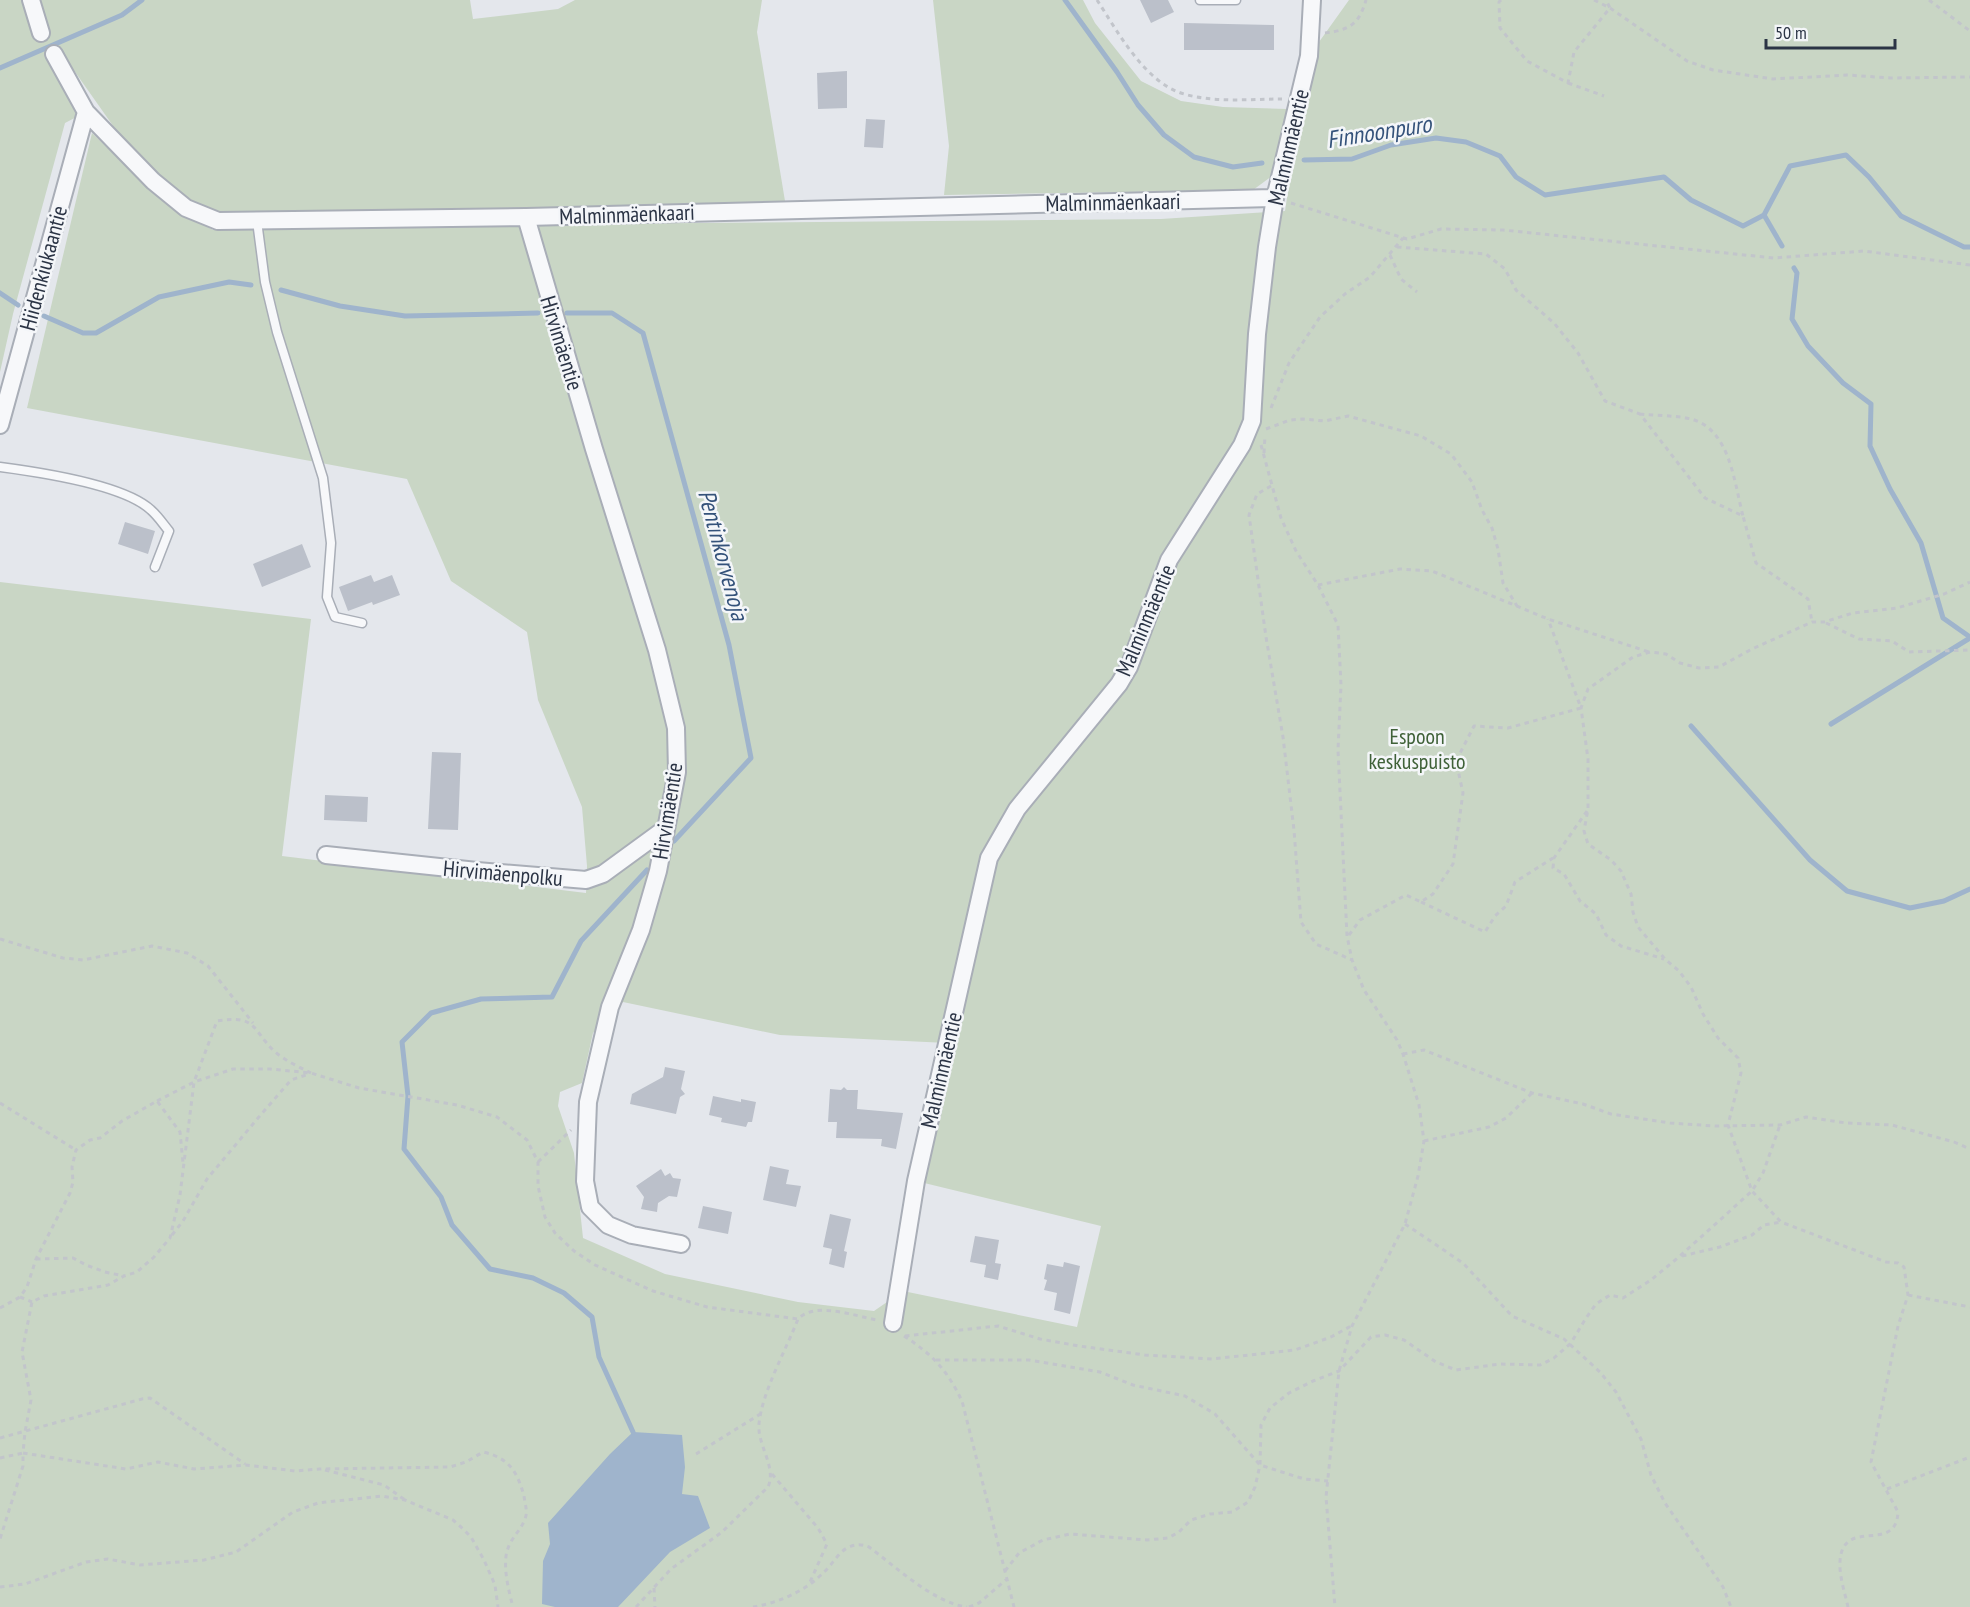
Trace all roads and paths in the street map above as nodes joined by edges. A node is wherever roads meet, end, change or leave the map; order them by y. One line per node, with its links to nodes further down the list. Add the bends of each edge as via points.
1 (31, 0): 13 (street)
2 (1097, 0): 19 (path, via 1149,73 1170,88 1206,99)
3 (1200, 0): 4 (lane)
4 (1236, 0)
5 (1308, 0): 14 (street, Malminmäentie)
6 (1366, 0): 14 (path, via 1361,16 1343,31)
7 (1501, 0): 17 (path, via 1500,28 1520,53 1527,61)
8 (1594, 0): 11 (path)
9 (1606, 0): 11 (path)
10 (1929, 0): 12 (path)
11 (1610, 8): 16 (path, via 1687,61 1713,70 1773,79 1847,75); 17 (path, via 1574,52)
12 (1970, 31)
13 (41, 33)
14 (1310, 35): 19 (street, Malminmäentie)
15 (54, 54): 20 (street, Malminmäenkaari)
16 (1970, 77)
17 (1568, 83): 18 (path)
18 (1604, 96)
19 (1299, 100): 21 (street, Malminmäentie)
20 (86, 112): 23 (street, Malminmäenkaari, via 153,182 186,208 218,221); 31 (street, Hiidenkiukaantie)
21 (1275, 198): 22 (street, Malminmäenkaari); 24 (path); 30 (street, Malminmäentie, via 1257,333)
22 (526, 217): 23 (street, Malminmäenkaari); 48 (street, Hirvimäentie, via 657,650 676,728 677,772)
23 (257, 221): 43 (lane, via 277,332 323,478 331,543 327,597 334,617)
24 (1403, 238): 25 (path); 27 (path, via 1441,229 1503,230 1774,258 1864,251)
25 (1396, 247): 26 (path); 29 (path, via 1486,254 1505,269 1516,290 1554,323 1578,353 1605,400)
26 (1389, 255): 28 (path, via 1401,279); 30 (path, via 1370,277 1320,317 1289,363)
27 (1970, 265)
28 (1417, 292)
29 (1640, 414): 35 (path, via 1705,498); 35 (path, via 1690,419 1710,427 1723,445)
30 (1263, 422): 32 (path); 32 (path); 39 (path, via 1325,421 1348,416 1421,436 1451,454 1472,482 1492,528 1503,583); 86 (street, Malminmäentie, via 1242,445 1169,560 1124,676 1017,809 989,858 916,1181)
31 (0, 425)
32 (1264, 454): 34 (path)
33 (0, 467): 36 (lane, via 87,483 128,495 150,509 169,531)
34 (1271, 486): 38 (path, via 1296,551); 55 (path, via 1257,494 1249,515 1287,772 1301,922 1316,944)
35 (1743, 516): 41 (path, via 1756,563 1808,599)
36 (155, 567)
37 (1970, 582): 42 (path, via 1897,608 1853,613)
38 (1318, 585): 39 (path, via 1400,569 1432,571); 52 (path, via 1338,625 1338,750)
39 (1517, 606): 40 (path)
40 (1548, 619): 45 (path); 46 (path)
41 (1812, 622): 42 (path); 45 (path, via 1719,667 1699,668)
42 (1824, 622): 44 (path, via 1859,639 1892,641 1909,652)
43 (362, 623)
44 (1970, 650)
45 (1650, 652): 46 (path, via 1633,657 1588,689)
46 (1581, 708): 47 (path, via 1588,759); 51 (path, via 1508,728 1474,726 1456,761 1462,793 1453,864 1433,894)
47 (1588, 809): 50 (path); 54 (path, via 1584,831 1588,844 1621,871 1638,927)
48 (666, 828): 49 (street, Hirvimäenpolku, via 603,874 586,880); 63 (street, Hirvimäentie, via 641,930 610,1007)
49 (326, 855)
50 (1554, 858): 51 (path, via 1515,882 1506,906 1485,932); 54 (path, via 1553,867 1564,874 1580,901 1596,914 1606,935 1621,946)
51 (1421, 902): 52 (path, via 1406,895 1360,920)
52 (1347, 936): 55 (path)
53 (0, 940): 56 (path, via 83,960 152,946 187,953 208,966)
54 (1665, 959): 64 (path, via 1691,987 1718,1038 1738,1058 1741,1073)
55 (1352, 960): 57 (path, via 1364,990)
56 (254, 1025): 58 (path, via 276,1052); 59 (path, via 235,1018 217,1021)
57 (1403, 1054): 60 (path, via 1424,1050); 66 (path, via 1419,1105)
58 (311, 1073): 59 (path, via 233,1069); 69 (path, via 359,1088 457,1105 497,1118 527,1140); 74 (path, via 291,1080 258,1118 207,1179)
59 (194, 1082): 61 (path); 70 (path)
60 (1532, 1093): 64 (path, via 1611,1114 1670,1123); 66 (path, via 1506,1118 1489,1127)
61 (157, 1101): 68 (path); 70 (path, via 180,1132)
62 (0, 1103): 68 (path)
63 (587, 1114): 69 (path); 75 (street, Hirvimäentie, via 585,1181 590,1207 608,1225 632,1236)
64 (1728, 1125): 65 (path); 71 (path)
65 (1780, 1125): 67 (path, via 1806,1117 1892,1125); 71 (path, via 1763,1173)
66 (1424, 1141): 73 (path)
67 (1970, 1149)
68 (76, 1150): 77 (path, via 70,1193)
69 (538, 1162): 84 (path, via 538,1186 545,1217 555,1233 595,1265 653,1291 707,1307)
70 (183, 1168): 74 (path)
71 (1752, 1191): 72 (path); 76 (path)
72 (1781, 1222): 76 (path, via 1764,1225 1752,1235 1720,1247); 79 (path, via 1886,1262 1898,1263 1904,1267)
73 (1405, 1224): 85 (path); 87 (path, via 1463,1263 1512,1316)
74 (170, 1238): 78 (path, via 137,1272)
75 (681, 1244)
76 (1680, 1256): 87 (path, via 1623,1298 1610,1294 1596,1304)
77 (36, 1259): 78 (path, via 73,1258); 80 (path)
78 (124, 1276): 81 (path, via 108,1285 44,1296)
79 (1908, 1295): 82 (path); 102 (path, via 1898,1326 1871,1462)
80 (20, 1298): 81 (path); 83 (path)
81 (32, 1302): 91 (path, via 22,1352 31,1400)
82 (1970, 1307)
83 (0, 1308)
84 (798, 1319): 86 (path, via 804,1313 824,1310); 90 (path)
85 (1352, 1326): 86 (path, via 1295,1350 1212,1359 1079,1346 998,1326); 89 (path)
86 (898, 1329): 88 (path)
87 (1570, 1343): 89 (path, via 1540,1365 1500,1364 1456,1370 1436,1362 1404,1340 1385,1335 1371,1337); 118 (path, via 1616,1392 1641,1439 1665,1503 1723,1587)
88 (936, 1360): 98 (path, via 1029,1360 1100,1372 1133,1385 1185,1396 1215,1413); 105 (path, via 962,1401)
89 (1339, 1371): 98 (path, via 1289,1393 1270,1408 1261,1425); 101 (path)
90 (762, 1413): 94 (path); 100 (path, via 762,1447)
91 (25, 1432): 92 (path); 93 (path); 97 (path, via 150,1398)
92 (0, 1438)
93 (23, 1453): 96 (path); 97 (path, via 126,1469 158,1462 194,1469); 104 (path, via 23,1466)
94 (696, 1455)
95 (1970, 1457): 102 (path)
96 (0, 1458)
97 (246, 1465): 99 (path, via 295,1471)
98 (1260, 1465): 101 (path, via 1304,1479); 105 (path, via 1248,1502 1232,1512 1191,1520 1168,1538 1070,1534 1043,1540 1019,1553)
99 (320, 1469): 103 (path, via 384,1485); 111 (path, via 450,1467 483,1452 498,1455 512,1467 519,1480 526,1508 525,1519 513,1536 506,1560)
100 (771, 1472): 107 (path, via 827,1544); 109 (path, via 768,1487 722,1532 671,1569)
101 (1328, 1481): 117 (path)
102 (1887, 1489): 119 (path, via 1898,1512 1894,1528 1887,1534 1854,1537 1842,1552 1840,1563)
103 (405, 1500): 108 (path, via 382,1496 318,1503 293,1512 236,1552 204,1560 140,1565 108,1559 86,1562 25,1584); 110 (path, via 453,1520 471,1537 495,1585)
104 (0, 1539)
105 (1005, 1571): 106 (path)
106 (1006, 1579): 115 (path, via 979,1603); 116 (path)
107 (810, 1584): 114 (path, via 776,1603); 115 (path, via 844,1550 861,1544 921,1586 958,1606)
108 (0, 1587)
109 (654, 1587): 112 (path); 113 (path)
110 (498, 1607)
111 (513, 1607)
112 (636, 1607)
113 (655, 1607)
114 (753, 1607)
115 (968, 1607)
116 (1014, 1607)
117 (1335, 1607)
118 (1731, 1607)
119 (1848, 1607)

